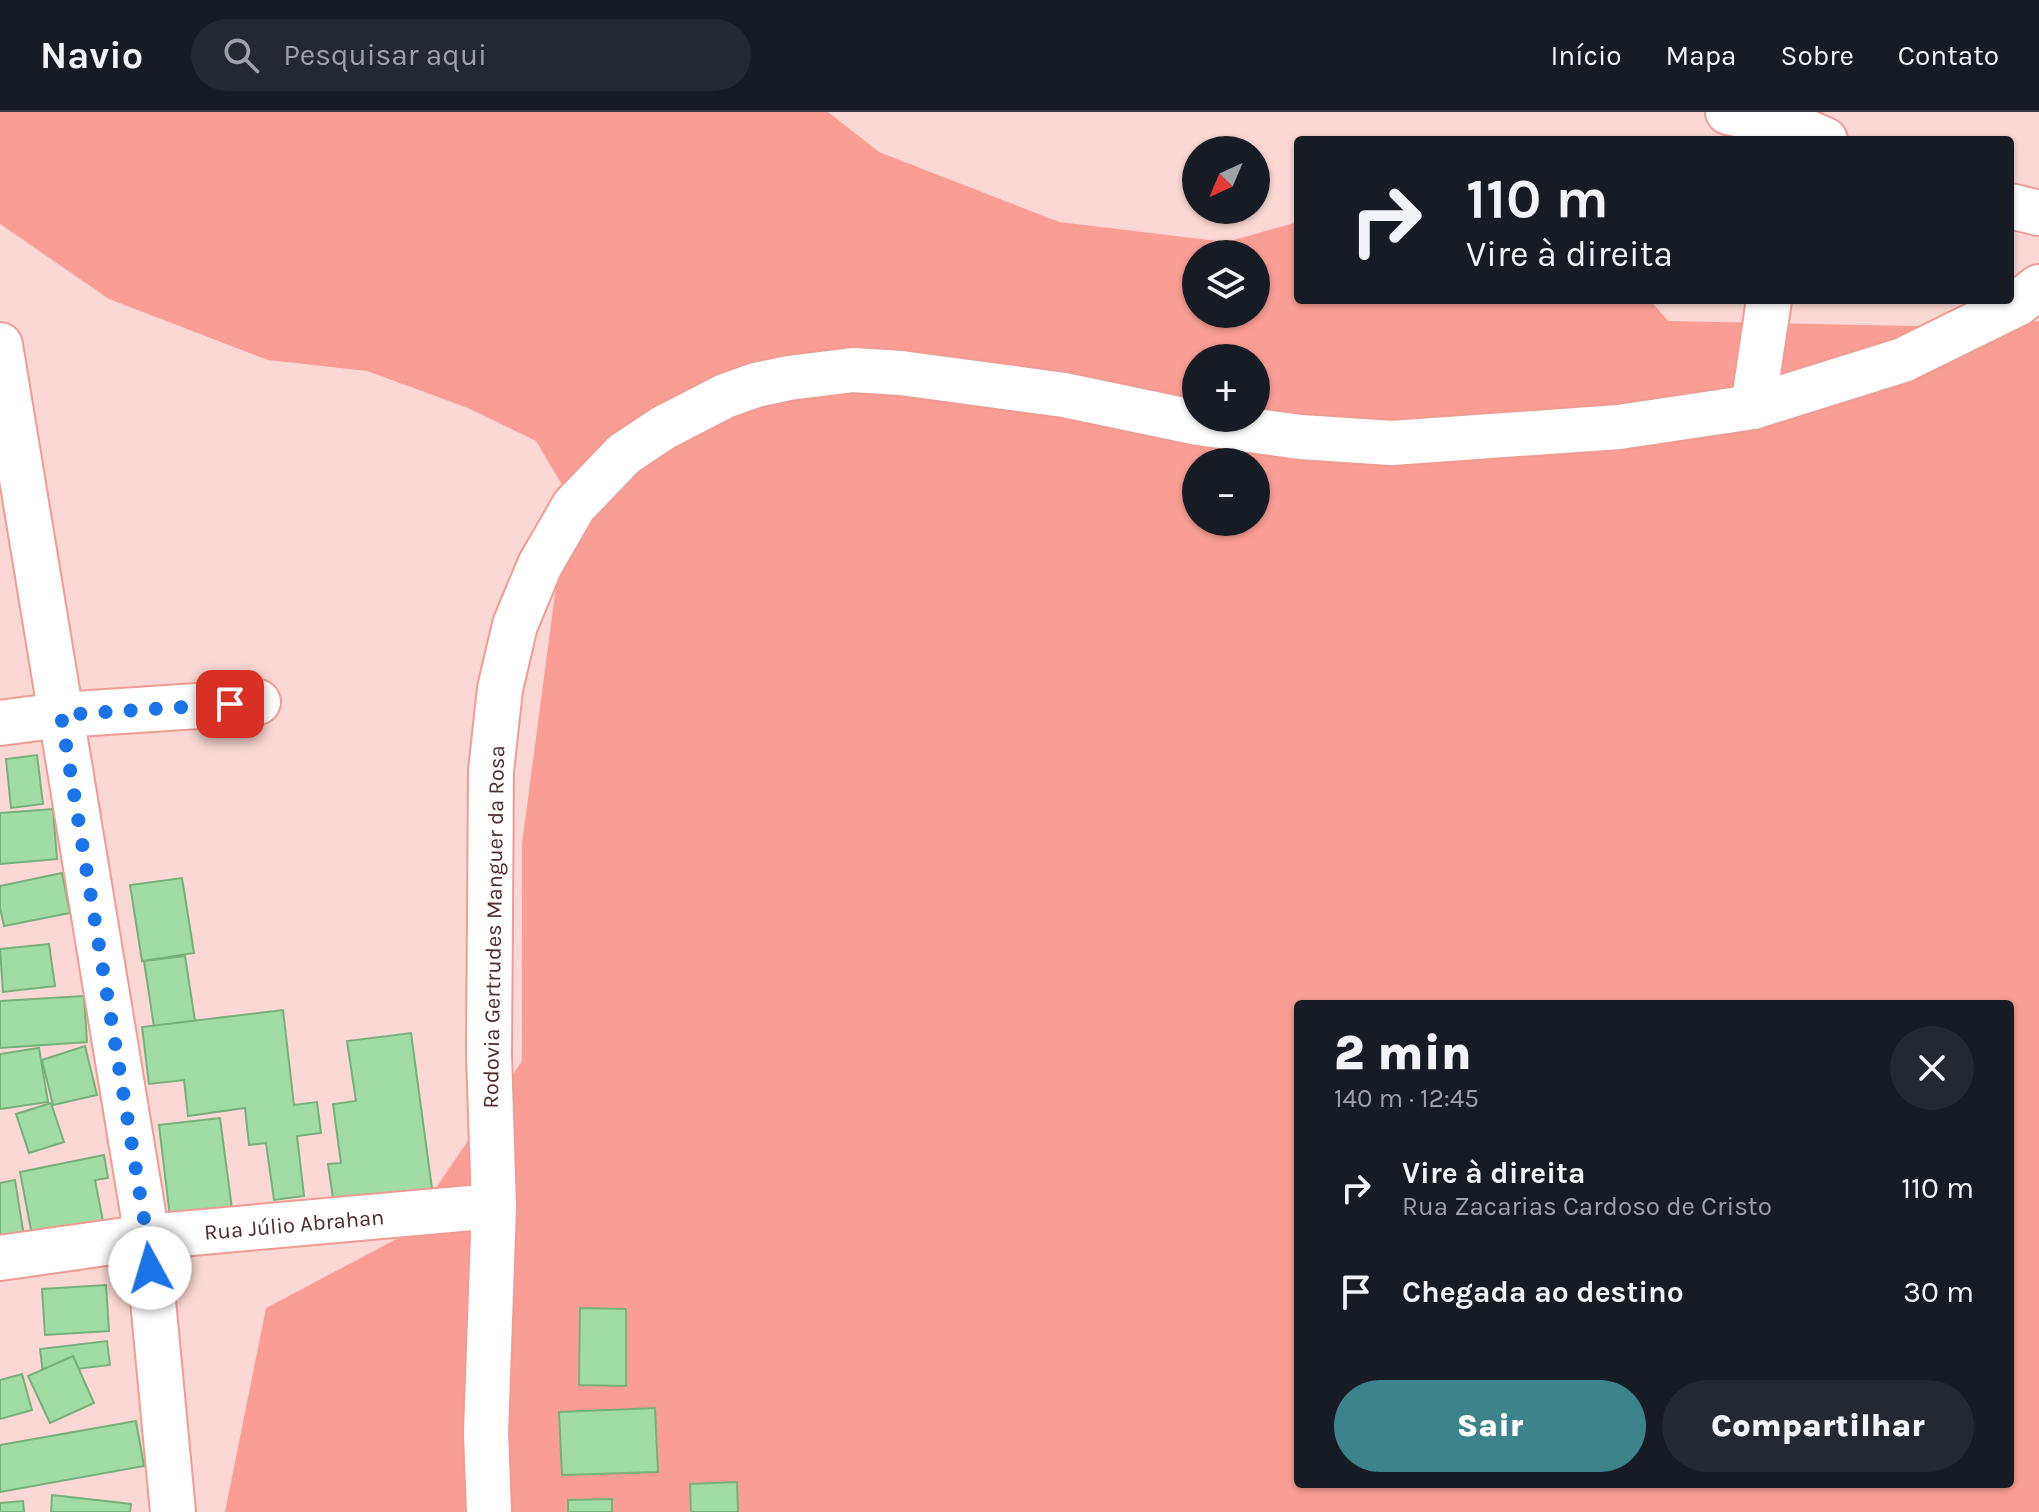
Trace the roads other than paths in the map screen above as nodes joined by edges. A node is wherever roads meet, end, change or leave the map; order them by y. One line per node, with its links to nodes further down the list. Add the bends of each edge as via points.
1 (1728, 112): 2 (main road)
2 (1802, 130)
3 (2014, 207): 4 (main road)
4 (2039, 213)
5 (2039, 287): 8 (main road, Rodovia Gertrudes Manguer da Rosa, via 2017,304 1903,360)
6 (1768, 304): 8 (main road)
7 (0, 345): 10 (main road)
8 (1753, 407): 12 (main road, Rodovia Gertrudes Manguer da Rosa, via 1619,427 1392,443 1300,437 1064,395 853,370 756,385 663,428 624,454 574,506 540,565 515,625 500,689 491,771)
9 (258, 702): 10 (main road)
10 (61, 715): 11 (main road); 13 (main road)
11 (0, 723)
12 (494, 1206): 13 (main road, Rua Júlio Abrahan); 16 (main road, Rodovia Gertrudes Manguer da Rosa, via 486,1433)
13 (147, 1237): 14 (main road, Rua Júlio Abrahan); 15 (main road)
14 (0, 1258)
15 (173, 1512)
16 (489, 1512)

